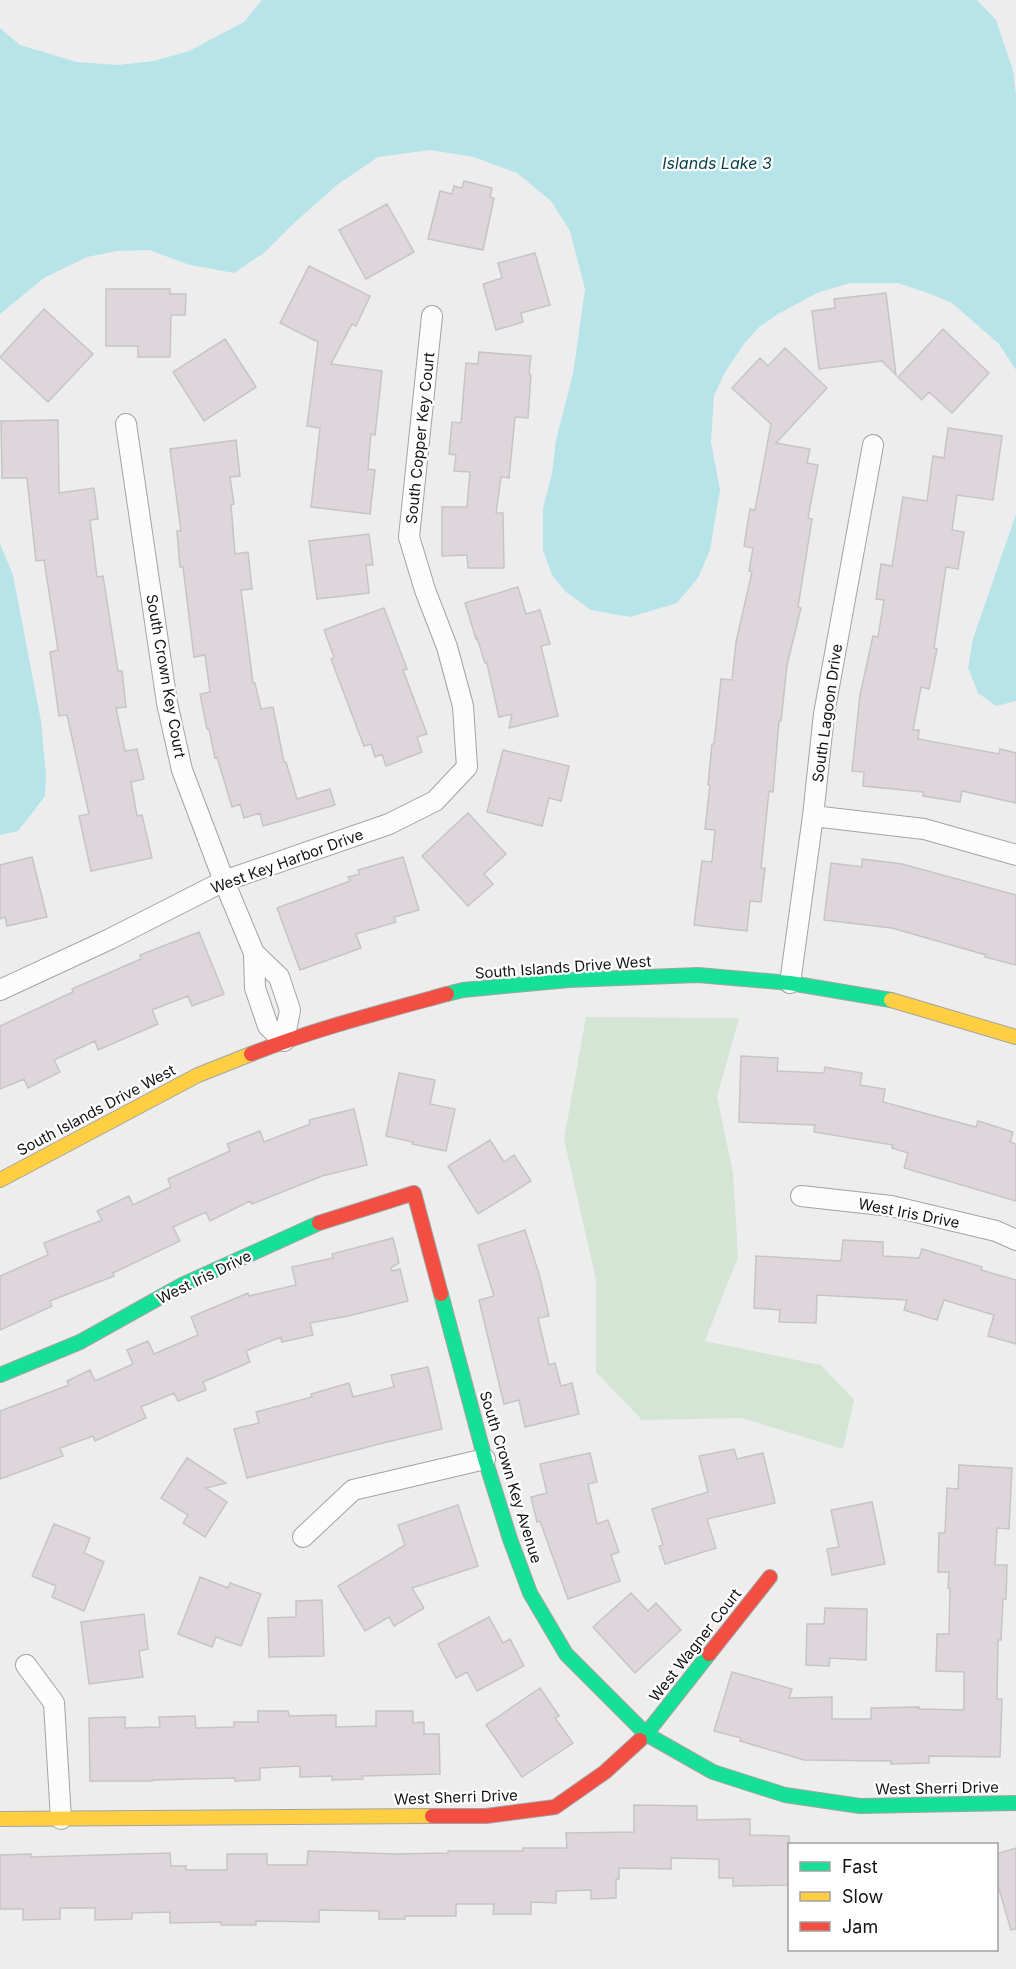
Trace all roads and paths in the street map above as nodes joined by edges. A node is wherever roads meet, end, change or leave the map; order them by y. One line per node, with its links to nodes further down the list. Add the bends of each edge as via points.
1 (432, 316): 4 (street, South Copper Key Court, via 409,537 463,706)
2 (126, 424): 7 (street, South Crown Key Court, via 167,703 183,770)
3 (873, 445): 5 (street, South Lagoon Drive, via 824,714)
4 (467, 767): 7 (street, West Key Harbor Drive, via 435,801 389,824)
5 (813, 816): 6 (street, via 924,829); 8 (street, South Lagoon Drive)
6 (1016, 855)
7 (224, 881): 9 (street, West Key Harbor Drive); 11 (street, South Crown Key Court, via 254,953 279,977 290,1010)
8 (790, 983): 10 (street, South Islands Drive West, via 896,1001); 11 (street, South Islands Drive West, via 698,975 569,980 463,990)
9 (0, 990)
10 (1016, 1037)
11 (284, 1041): 12 (street, South Islands Drive West, via 198,1075)
12 (0, 1179)
13 (414, 1193): 16 (street, West Iris Drive, via 311,1226 183,1285 80,1342); 17 (street, South Crown Key Avenue)
14 (801, 1196): 15 (street, West Iris Drive, via 891,1206 996,1231)
15 (1016, 1240)
16 (0, 1375)
17 (485, 1459): 18 (street, via 353,1490); 21 (street, South Crown Key Avenue, via 530,1593 566,1654)
18 (303, 1537)
19 (770, 1577): 21 (street, West Wagner Court)
20 (26, 1665): 24 (street, via 54,1703)
21 (646, 1734): 22 (street, West Sherri Drive, via 713,1772 785,1795 860,1806); 24 (street, West Sherri Drive, via 605,1772 555,1808 486,1816)
22 (1016, 1803)
23 (0, 1819): 24 (street, West Sherri Drive)
24 (61, 1819)

